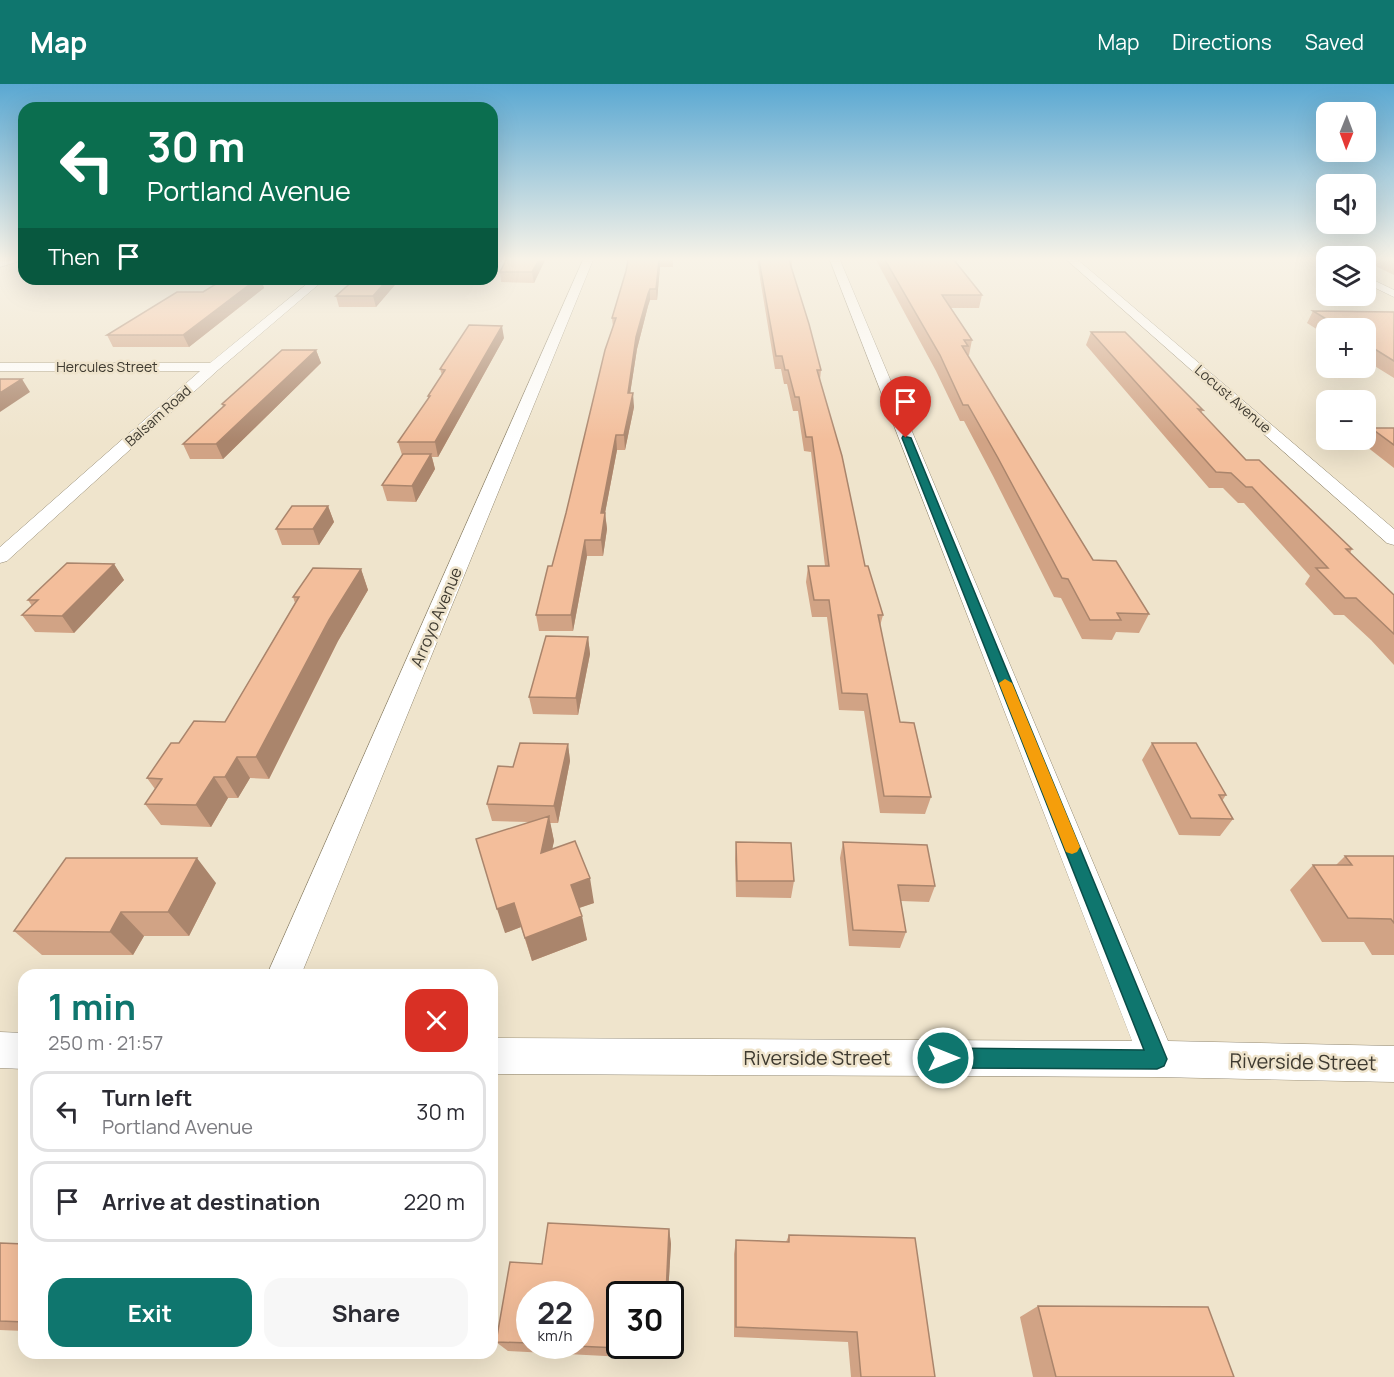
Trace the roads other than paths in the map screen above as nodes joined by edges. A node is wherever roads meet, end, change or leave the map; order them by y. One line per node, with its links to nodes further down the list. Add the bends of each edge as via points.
1 (270, 320): 6 (street, Balsam Road)
2 (562, 320): 9 (street, Arroyo Avenue)
3 (859, 320): 13 (street)
4 (1142, 320): 7 (street, Locust Avenue)
5 (0, 367): 6 (street, Hercules Street)
6 (213, 367): 8 (street, Balsam Road)
7 (1394, 539)
8 (3, 552)
9 (287, 969)
10 (0, 1050): 11 (street)
11 (18, 1051)
12 (498, 1056): 13 (street, Riverside Street)
13 (1157, 1059): 14 (street, Riverside Street)
14 (1394, 1064)

